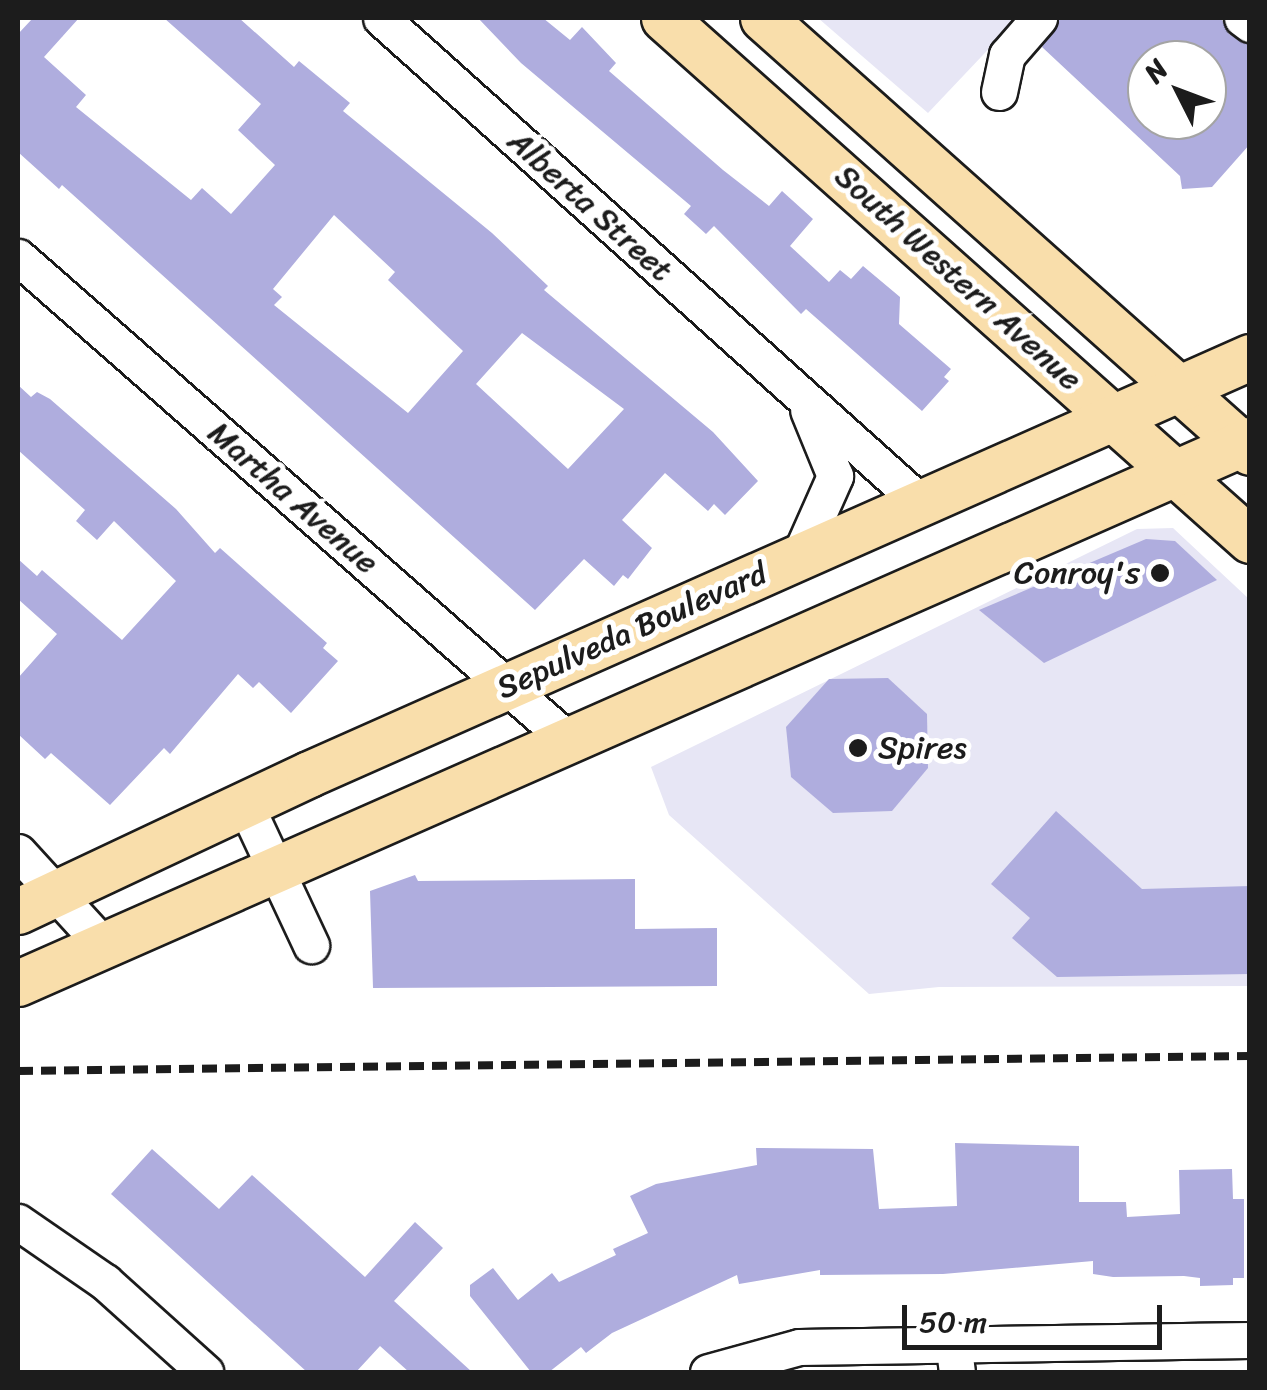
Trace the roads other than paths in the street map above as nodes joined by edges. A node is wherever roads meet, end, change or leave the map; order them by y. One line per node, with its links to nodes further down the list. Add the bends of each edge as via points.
1 (380, 18): 11 (street, Alberta Street)
2 (664, 18): 12 (main road, South Western Avenue)
3 (763, 18): 10 (main road, South Western Avenue)
4 (1039, 18): 7 (street, via 1007,55)
5 (1242, 18): 6 (street)
6 (1250, 24)
7 (1000, 92)
8 (18, 257): 18 (street, Martha Avenue)
9 (1250, 357): 10 (main road, Sepulveda Boulevard)
10 (1178, 390): 12 (main road, Sepulveda Boulevard); 13 (main road, South Western Avenue)
11 (800, 395): 15 (street, Alberta Street); 17 (street, Alberta Street, via 834,476)
12 (1114, 416): 14 (main road, South Western Avenue); 15 (main road, Sepulveda Boulevard)
13 (1247, 446): 14 (main road)
14 (1174, 471): 16 (main road, South Western Avenue); 19 (main road)
15 (922, 504): 17 (main road, Sepulveda Boulevard)
16 (1250, 540)
17 (798, 557): 18 (main road, Sepulveda Boulevard)
18 (507, 687): 19 (street, Martha Avenue); 20 (main road, Sepulveda Boulevard)
19 (568, 740): 22 (main road)
20 (245, 804): 22 (street); 23 (main road, Sepulveda Boulevard)
21 (18, 852): 23 (street)
22 (278, 872): 25 (main road); 26 (street)
23 (59, 891): 24 (main road, Sepulveda Boulevard); 25 (street)
24 (18, 911)
25 (103, 945): 27 (main road)
26 (311, 945)
27 (18, 983)
28 (18, 1222): 31 (street, via 105,1282)
29 (1250, 1340): 30 (street)
30 (955, 1356): 32 (street, via 800,1348)
31 (206, 1372)
32 (708, 1372)

